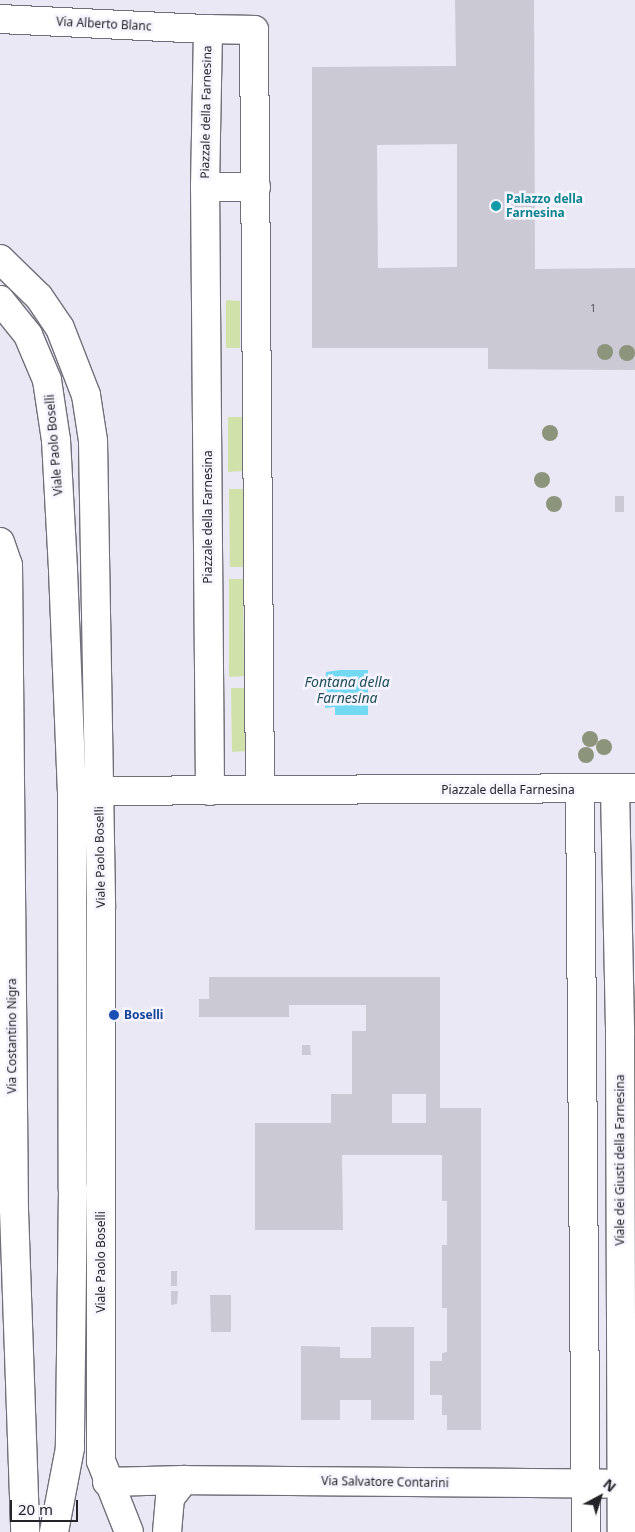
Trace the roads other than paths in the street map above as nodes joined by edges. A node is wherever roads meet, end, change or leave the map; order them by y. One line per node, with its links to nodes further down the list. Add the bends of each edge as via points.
1 (0, 19): 2 (street, Via Alberto Blanc)
2 (208, 29): 3 (street, Piazzale della Farnesina); 4 (street, Piazzale della Farnesina, via 254,30)
3 (205, 187): 4 (street); 12 (street, Piazzale della Farnesina)
4 (256, 187): 10 (street, Piazzale della Farnesina)
5 (0, 259): 11 (street, Viale Paolo Boselli, via 38,297 60,328 88,402 93,441)
6 (0, 300): 11 (street, Viale Paolo Boselli, via 36,349 51,397)
7 (0, 542): 17 (street, Via Costantino Nigra, via 8,565)
8 (580, 789): 9 (street, Piazzale della Farnesina); 10 (street, Piazzale della Farnesina); 15 (street)
9 (625, 789): 16 (street, Viale dei Giusti della Farnesina)
10 (260, 790): 12 (street, Piazzale della Farnesina)
11 (86, 791): 12 (street, Piazzale della Farnesina); 13 (street, Viale Paolo Boselli); 14 (street, Viale Paolo Boselli)
12 (210, 791)
13 (72, 908): 14 (street); 25 (street, Viale Paolo Boselli, via 70,1448)
14 (101, 908): 21 (street, Viale Paolo Boselli, via 100,1461)
15 (582, 1034): 16 (street); 19 (street)
16 (620, 1035): 18 (street, Viale dei Giusti della Farnesina)
17 (7, 1210): 24 (street, Via Costantino Nigra)
18 (620, 1244): 19 (street); 23 (street, Viale dei Giusti della Farnesina)
19 (584, 1245): 22 (street)
20 (184, 1480): 21 (street); 22 (street, Via Salvatore Contarini); 27 (street, via 170,1498)
21 (107, 1482): 26 (street, Viale Paolo Boselli)
22 (586, 1484): 23 (street, Via Salvatore Contarini); 28 (street)
23 (629, 1484): 29 (street, Viale dei Giusti della Farnesina)
24 (25, 1532)
25 (54, 1532)
26 (129, 1532)
27 (167, 1532)
28 (586, 1532)
29 (622, 1532)

